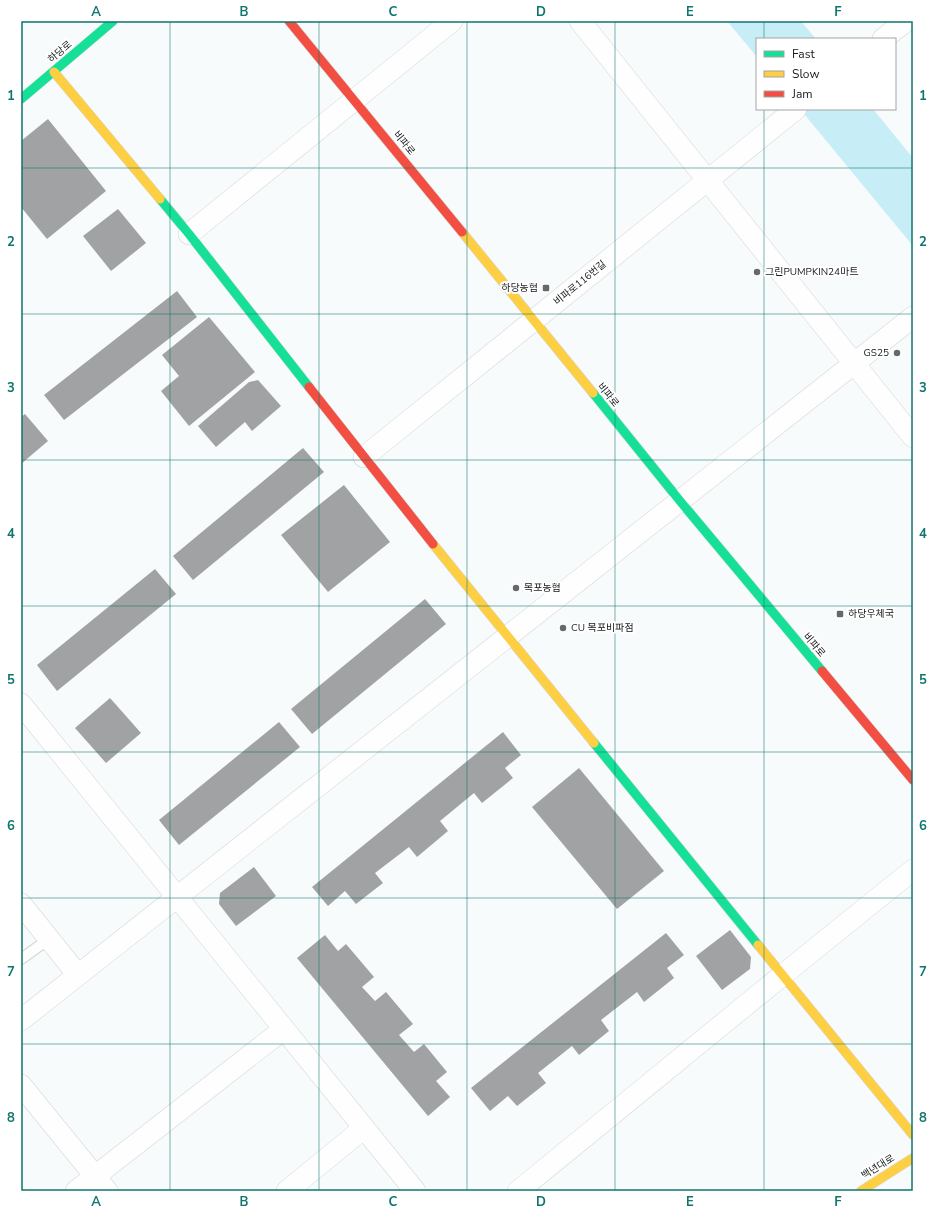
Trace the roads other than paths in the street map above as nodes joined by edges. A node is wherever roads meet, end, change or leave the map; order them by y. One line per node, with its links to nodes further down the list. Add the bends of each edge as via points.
1 (114, 21): 7 (street, 하당로)
2 (289, 21): 9 (street, 비파로)
3 (452, 21): 9 (street)
4 (580, 21): 11 (street)
5 (906, 21): 6 (street)
6 (884, 38)
7 (54, 72): 8 (street, 하당로); 12 (street)
8 (21, 99)
9 (355, 101): 12 (street); 14 (street, 비파로)
10 (795, 110): 11 (street, 비파로116번길)
11 (708, 180): 14 (street, 비파로116번길); 15 (street)
12 (189, 234): 17 (street)
13 (913, 317): 15 (street)
14 (534, 320): 17 (street, 비파로116번길); 18 (street, 비파로)
15 (855, 363): 16 (street); 18 (street)
16 (913, 437)
17 (364, 457): 19 (street)
18 (680, 501): 19 (street); 21 (street, 비파로)
19 (508, 636): 23 (street); 27 (street)
20 (21, 704): 23 (street)
21 (913, 780)
22 (913, 870): 27 (street)
23 (177, 897): 28 (street); 30 (street)
24 (21, 904): 25 (street)
25 (49, 939): 26 (lane); 28 (street)
26 (21, 959)
27 (782, 974): 33 (street); 40 (street)
28 (78, 975): 29 (street)
29 (21, 1020)
30 (284, 1029): 32 (street); 35 (street)
31 (21, 1085): 35 (street)
32 (364, 1128): 38 (street); 39 (street)
33 (913, 1135)
34 (910, 1160): 36 (street, 백년대로); 41 (street, 백년대로)
35 (101, 1184): 37 (street)
36 (886, 1185)
37 (76, 1191)
38 (287, 1191)
39 (415, 1191)
40 (518, 1191)
41 (861, 1191)

